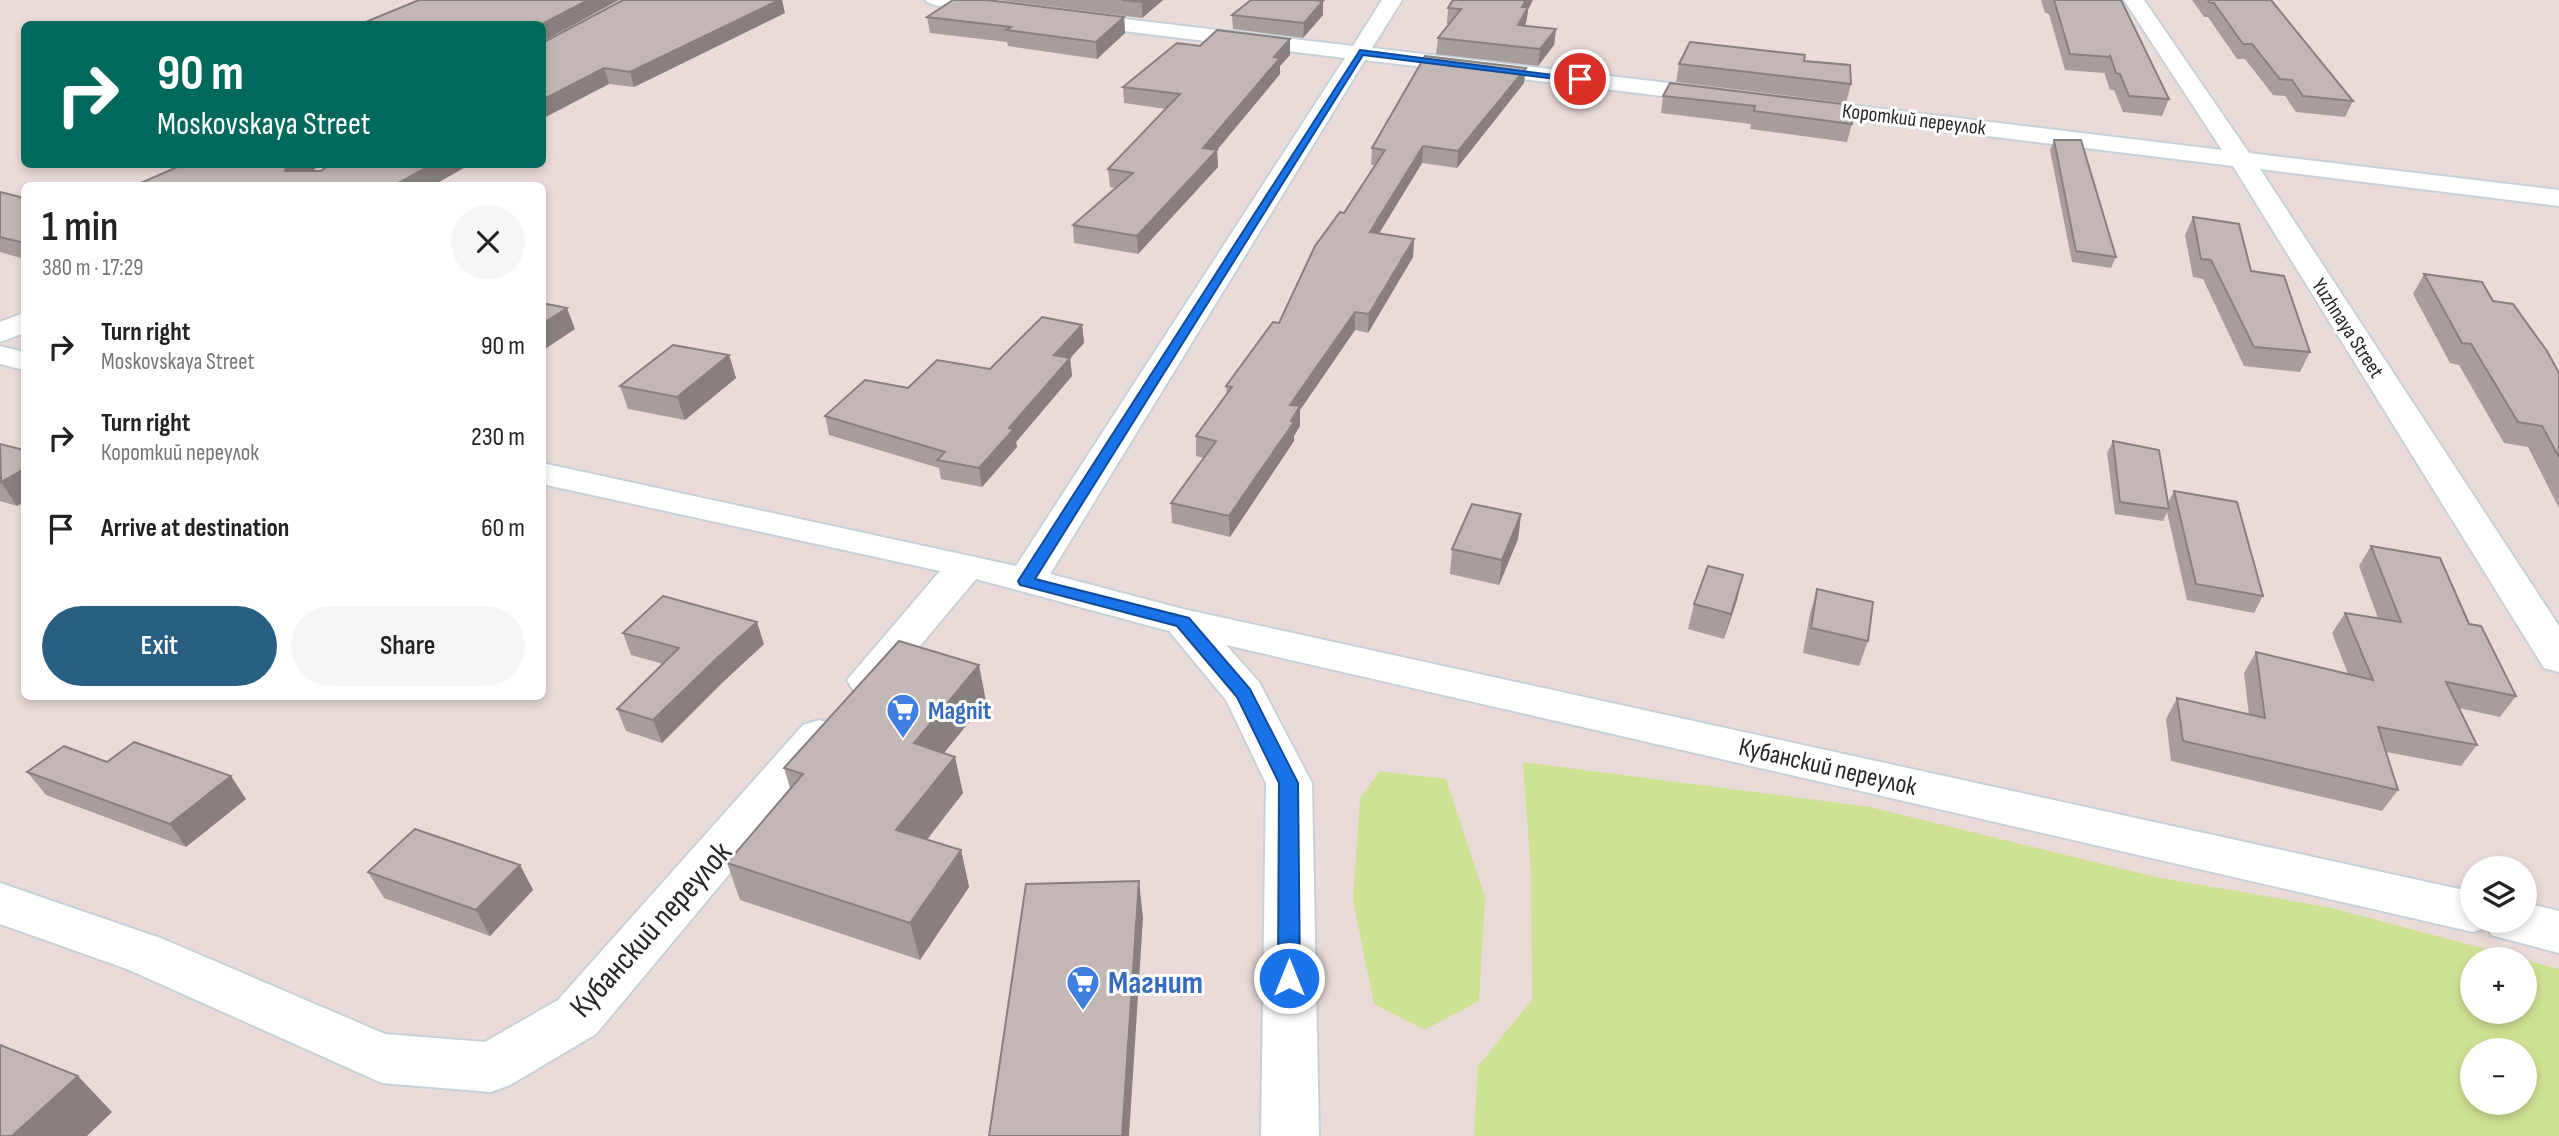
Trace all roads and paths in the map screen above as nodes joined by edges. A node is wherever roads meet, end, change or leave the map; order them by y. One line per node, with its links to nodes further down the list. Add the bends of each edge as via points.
1 (936, 0): 4 (street)
2 (1392, 0): 6 (street)
3 (2134, 0): 9 (street, Yuzhnaya Street)
4 (1029, 13)
5 (1056, 17): 6 (street)
6 (1360, 52): 7 (street); 17 (street)
7 (1745, 99)
8 (1773, 102): 9 (street, Короткий переулок)
9 (2241, 159): 10 (street, Короткий переулок); 19 (street, Yuzhnaya Street)
10 (2559, 198)
11 (21, 323): 12 (street)
12 (0, 333)
13 (0, 355): 14 (street)
14 (21, 360)
15 (546, 474): 16 (street, Кубанский переулок)
16 (967, 565): 17 (street, Кубанский переулок); 20 (street, Кубанский переулок, via 577,1017 491,1067 382,1058 145,954)
17 (1026, 581): 18 (street, Кубанский переулок)
18 (1183, 622): 21 (street, Кубанский переулок); 24 (street, via 1244,694 1289,783)
19 (2559, 658)
20 (0, 903)
21 (2460, 909)
22 (2537, 927): 23 (street)
23 (2559, 932)
24 (1290, 1136)

